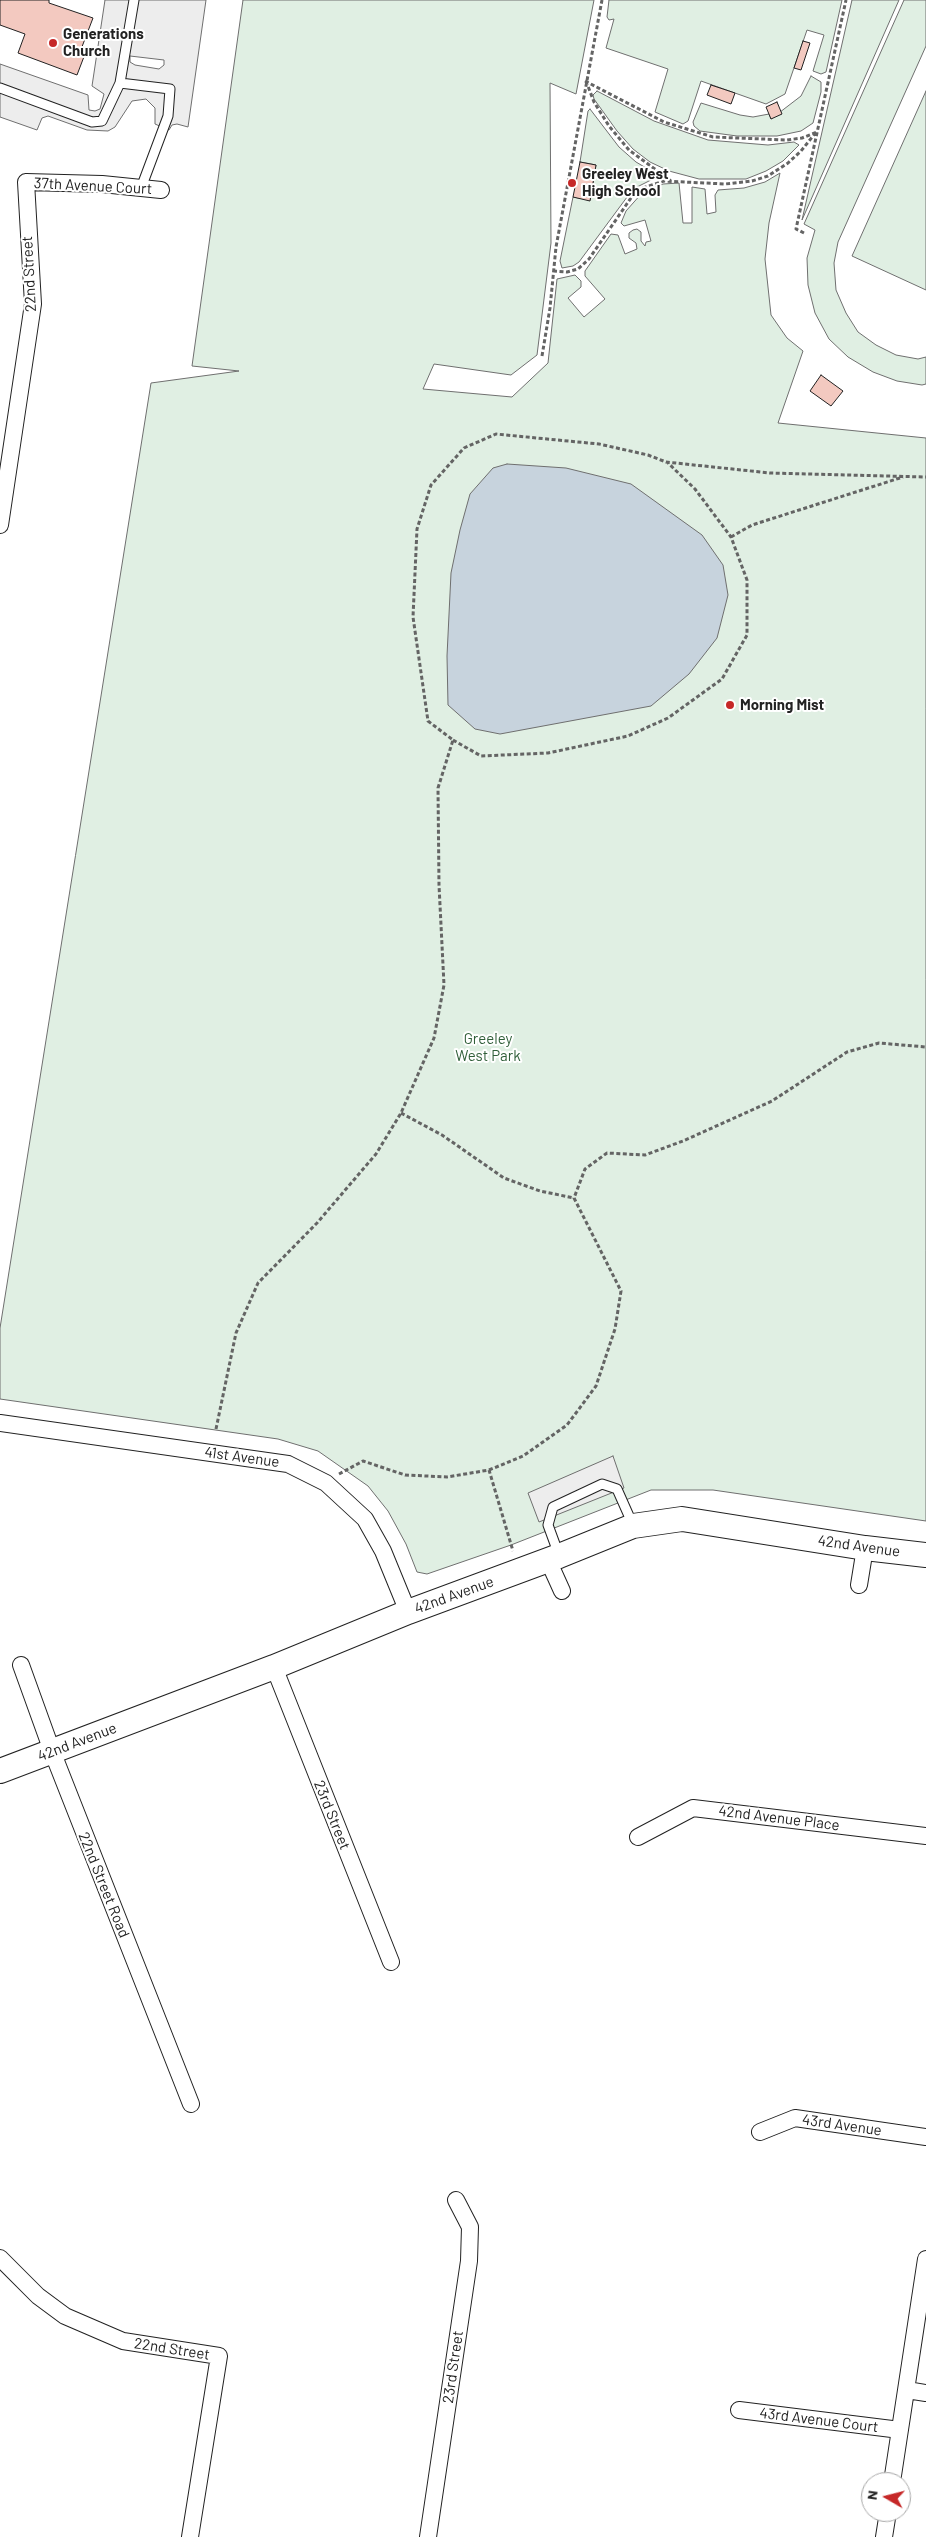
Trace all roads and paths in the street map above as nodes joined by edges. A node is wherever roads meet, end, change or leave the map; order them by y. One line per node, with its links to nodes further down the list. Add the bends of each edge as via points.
1 (134, 0): 5 (lane)
2 (602, 0): 4 (path)
3 (846, 0): 7 (path)
4 (586, 81): 7 (path, via 664,122 712,138 787,140); 9 (path, via 594,102 629,150); 13 (path)
5 (120, 83): 6 (lane, via 102,121 92,122); 10 (lane, via 170,89 168,116)
6 (0, 88)
7 (817, 131): 9 (path, via 788,163 752,182); 12 (path, via 796,229)
8 (26, 182): 10 (street, 37th Avenue Court); 15 (street, 22nd Street, via 33,304 27,355)
9 (672, 182): 13 (path, via 656,183 633,195 589,259 567,272)
10 (141, 188): 11 (street, 37th Avenue Court)
11 (161, 190)
12 (804, 233)
13 (554, 271): 14 (path)
14 (542, 356)
15 (7, 423): 19 (street, 22nd Street)
16 (666, 462): 17 (path, via 770,473); 20 (path, via 695,489); 21 (path, via 599,444 496,434 464,448 431,485 417,528 413,617 428,721)
17 (905, 477): 18 (path); 20 (path, via 752,525)
18 (926, 477)
19 (0, 524)
20 (731, 537): 21 (path, via 747,580 747,635 722,679 697,698 668,718 628,736 548,754 481,756)
21 (453, 740): 23 (path, via 438,788 444,985 434,1038)
22 (926, 1046): 24 (path, via 879,1043 847,1052 772,1100 683,1141 645,1155 607,1153 584,1169)
23 (400, 1113): 24 (path, via 442,1135 504,1178 540,1191); 26 (path, via 376,1154 317,1223 258,1283 236,1332)
24 (574, 1198): 27 (path, via 621,1291 615,1329 596,1386 567,1425 523,1456)
25 (0, 1422): 28 (street, 41st Avenue, via 288,1464)
26 (216, 1429)
27 (489, 1470): 28 (path, via 447,1477 405,1475 363,1461); 33 (path)
28 (326, 1483): 36 (street, 41st Avenue, via 365,1519)
29 (633, 1526): 30 (street, 42nd Avenue, via 682,1519); 32 (street, 42nd Avenue); 32 (lane, via 616,1489 602,1484 554,1507 548,1525)
30 (865, 1548): 31 (street, 42nd Avenue); 34 (street)
31 (926, 1555)
32 (554, 1558): 33 (street, 42nd Avenue); 35 (street)
33 (520, 1570): 36 (street, 42nd Avenue)
34 (859, 1585)
35 (562, 1592)
36 (408, 1612): 38 (street, 42nd Avenue)
37 (21, 1665): 39 (street, 22nd Street Road)
38 (274, 1667): 39 (street, 42nd Avenue); 43 (street, 23rd Street)
39 (52, 1752): 40 (street, 42nd Avenue); 44 (street, 22nd Street Road)
40 (0, 1771)
41 (926, 1836): 42 (street, 42nd Avenue Place, via 693,1808)
42 (638, 1837)
43 (391, 1962)
44 (191, 2104)
45 (760, 2132): 46 (street, 43rd Avenue, via 795,2118)
46 (926, 2137)
47 (456, 2200): 57 (street, 23rd Street, via 470,2227 468,2261)
48 (0, 2258): 56 (street, 22nd Street, via 38,2296 65,2316 124,2341 219,2356)
49 (926, 2260): 50 (street)
50 (907, 2390): 51 (street); 53 (street)
51 (926, 2393)
52 (739, 2410): 53 (street, 43rd Avenue Court)
53 (900, 2430): 54 (street)
54 (894, 2472)
55 (886, 2522): 58 (street)
56 (190, 2537)
57 (428, 2537)
58 (884, 2537)

